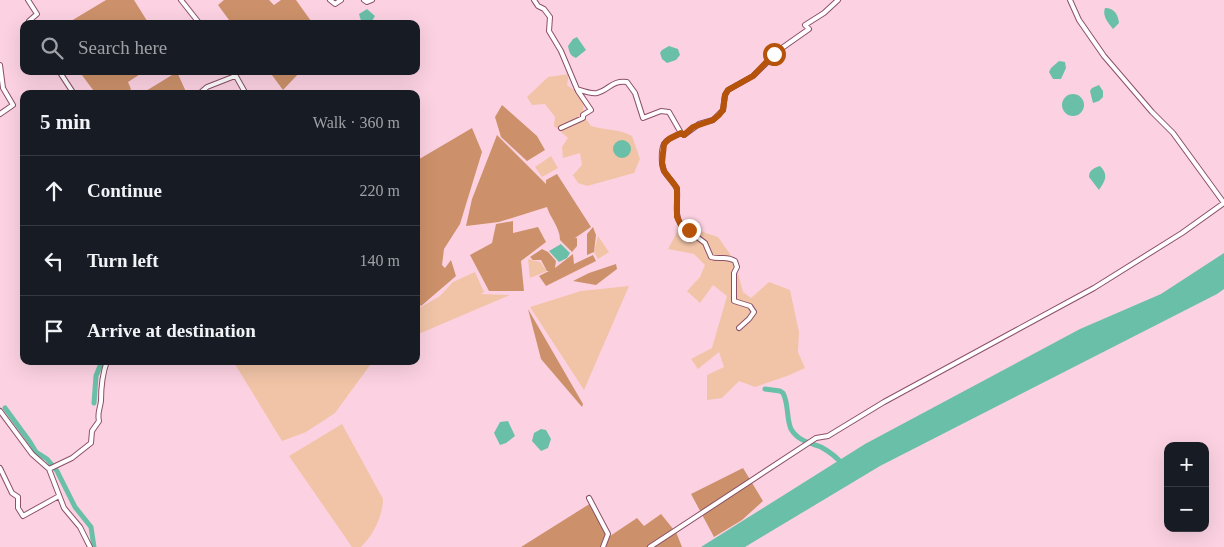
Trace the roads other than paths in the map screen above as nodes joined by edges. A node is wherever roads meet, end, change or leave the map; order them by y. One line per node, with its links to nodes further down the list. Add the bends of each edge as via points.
1 (28, 0): 10 (street, via 37,14)
2 (181, 0): 11 (street)
3 (330, 0): 4 (street, via 335,4)
4 (341, 0)
5 (364, 0): 6 (street)
6 (372, 0)
7 (534, 0): 15 (street, via 550,17 549,31)
8 (838, 0): 21 (street, via 805,25 809,29 803,35 782,48 753,76 728,90 723,110 713,120 698,124 684,135)
9 (1070, 0): 22 (street, via 1079,20 1104,56 1173,133)
10 (30, 20)
11 (197, 20)
12 (0, 65): 19 (street, via 3,88 13,105)
13 (61, 75): 16 (street)
14 (235, 76): 17 (street); 18 (street)
15 (577, 89): 20 (street, via 591,110 583,114 583,118); 21 (street, via 596,93 620,81 628,82 643,118 661,111 669,112)
16 (71, 90)
17 (204, 90)
18 (244, 90)
19 (0, 114)
20 (561, 128)
21 (681, 133): 23 (street, via 664,144 662,153 664,171 677,188 677,217 681,225 705,243 711,257 725,256 735,261 734,301 750,306 754,312)
22 (1224, 203): 32 (street, via 1094,288 828,436 816,438)
23 (739, 328)
24 (105, 365): 27 (street, via 97,414 99,421 92,431 91,443 72,458)
25 (0, 411): 27 (street, via 32,454)
26 (0, 468): 28 (street, via 12,493 18,497 18,508 23,516)
27 (49, 469): 28 (street)
28 (59, 496): 30 (street)
29 (589, 498): 31 (street, via 608,534)
30 (90, 547)
31 (603, 547)
32 (650, 547)

